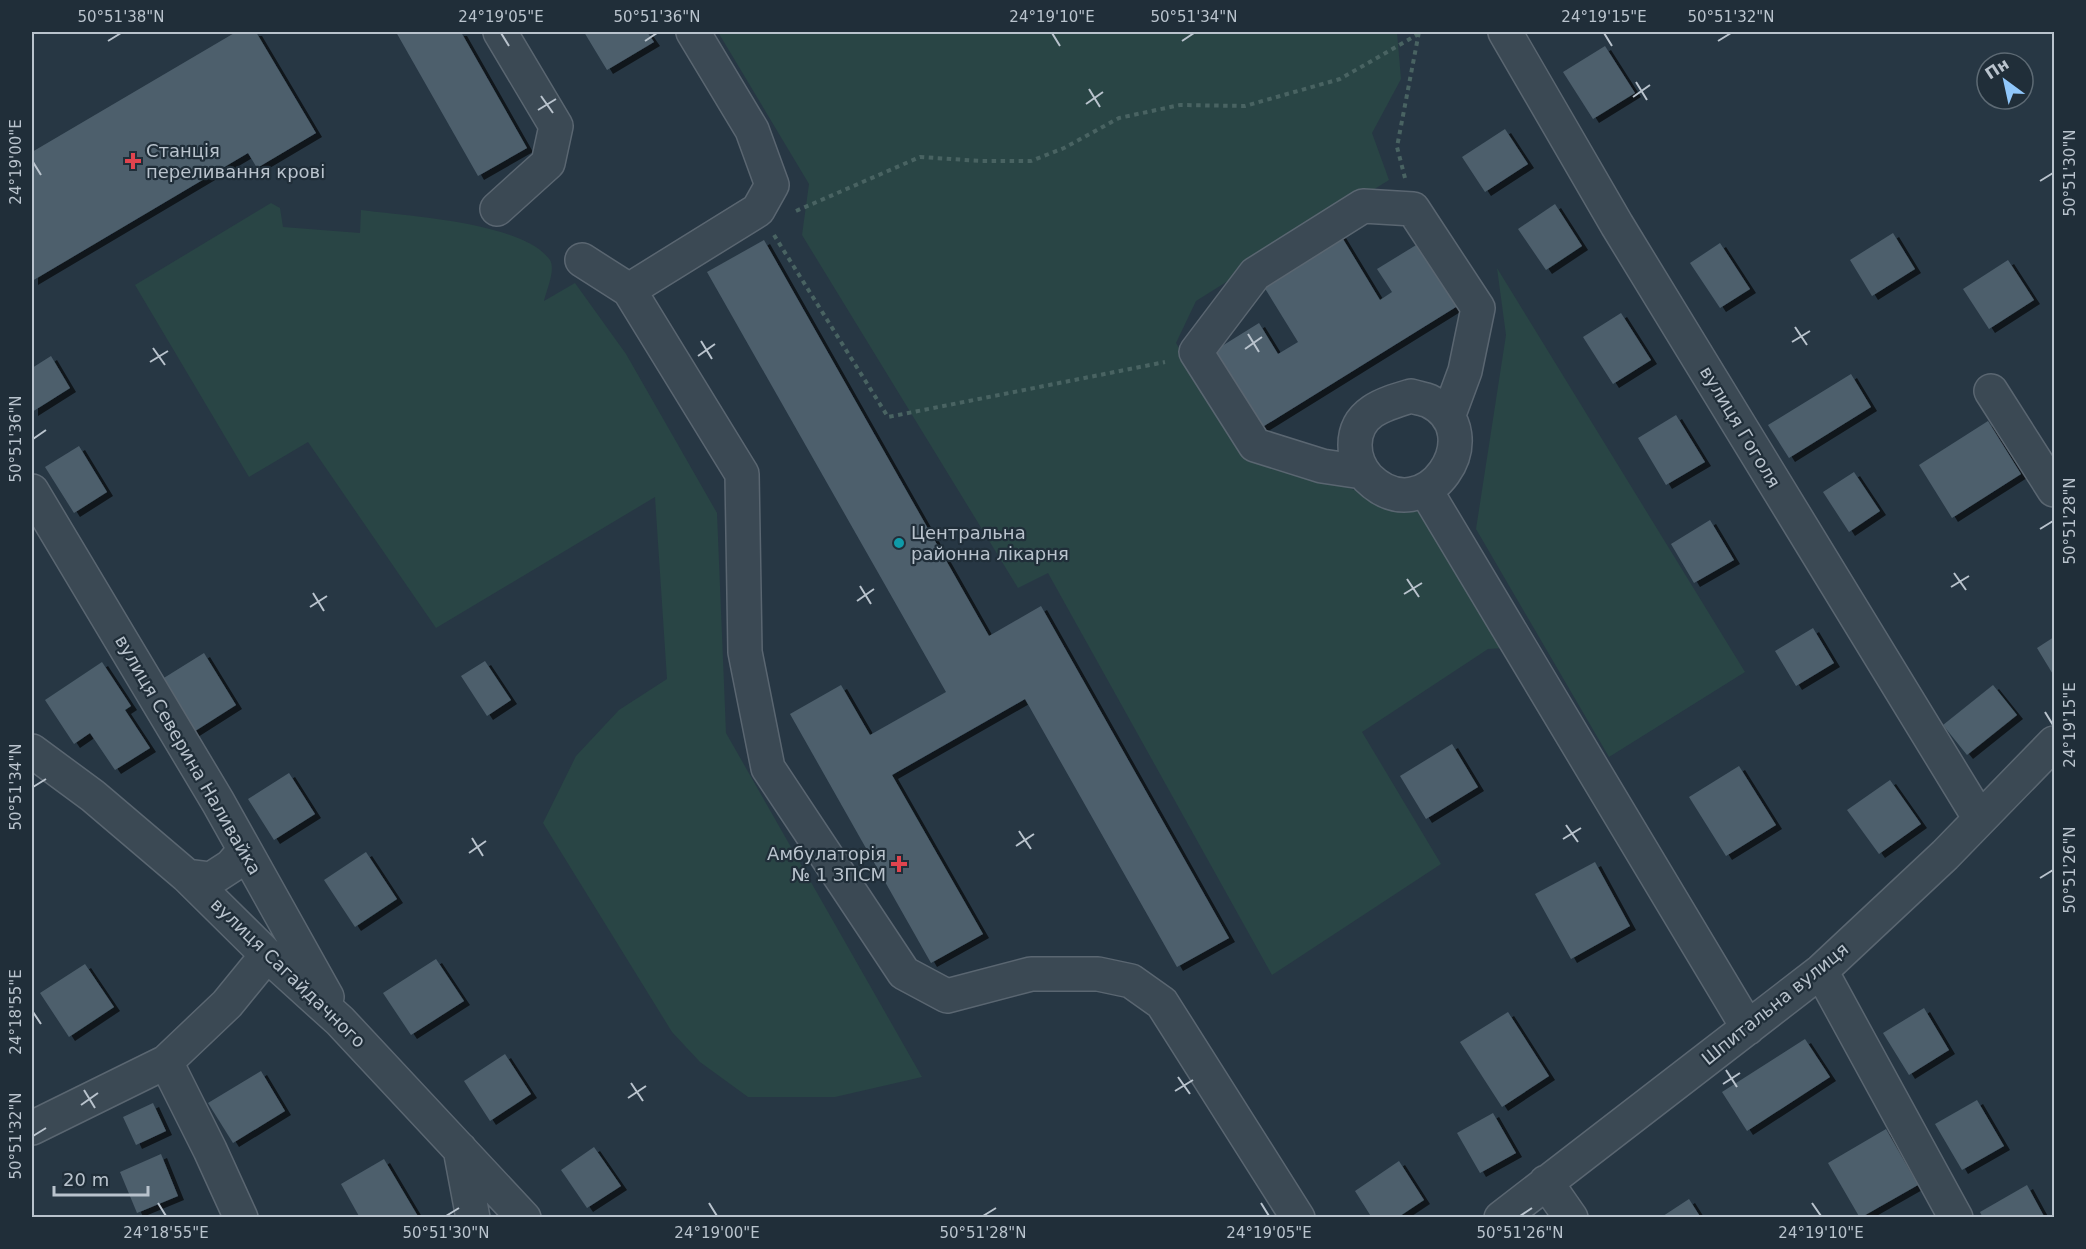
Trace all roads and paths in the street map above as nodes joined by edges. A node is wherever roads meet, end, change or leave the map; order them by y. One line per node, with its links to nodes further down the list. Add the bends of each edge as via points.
1 (500, 32): 5 (street, via 556,126 548,163)
2 (693, 32): 7 (street, via 753,130 772,185)
3 (1420, 32): 6 (path, via 1397,147); 7 (path, via 1340,79 1245,106 1180,105 1119,118 1031,161 920,157 807,206)
4 (1505, 32): 19 (street, вулиця Гоголя, via 1623,235)
5 (497, 209)
6 (1413, 209): 10 (street, via 1363,206 1256,274 1196,352); 12 (street, via 1478,308 1466,371)
7 (763, 218): 9 (street); 10 (path, via 888,417)
8 (582, 260): 9 (street)
9 (629, 290): 33 (street, via 742,474 744,652 768,768 904,973 947,996 1031,974 1098,974 1131,981 1162,1003)
10 (1198, 356): 13 (street, via 1255,445 1322,466)
11 (1991, 391): 14 (street)
12 (1448, 417): 13 (street, via 1430,401 1411,396 1386,404 1361,419 1355,434 1355,456); 16 (street, via 1456,442 1449,467)
13 (1362, 472): 16 (street, via 1392,494)
14 (2055, 490)
15 (32, 491): 20 (street, вулиця Северина Наливайка)
16 (1426, 491): 25 (street)
17 (2055, 743): 19 (street, Шпитальна вулиця)
18 (32, 751): 21 (street, вулиця Сагайдачного, via 93,796)
19 (1980, 819): 23 (street, Шпитальна вулиця)
20 (244, 851): 21 (street, via 231,866 211,879); 24 (street, вулиця Северина Наливайка)
21 (187, 876): 22 (street, вулиця Сагайдачного)
22 (267, 955): 24 (street, вулиця Сагайдачного); 26 (street, via 226,1004)
23 (1821, 971): 25 (street, Шпитальна вулиця); 36 (street)
24 (340, 1021): 28 (street, вулиця Сагайдачного)
25 (1748, 1028): 29 (street, Шпитальна вулиця)
26 (166, 1062): 27 (street); 30 (street)
27 (32, 1128)
28 (460, 1149): 31 (street); 32 (street, вулиця Сагайдачного)
29 (1546, 1182): 34 (street, Шпитальна вулиця); 35 (street)
30 (241, 1218)
31 (472, 1218)
32 (524, 1218)
33 (1298, 1218)
34 (1501, 1218)
35 (1571, 1218)
36 (1956, 1218)

